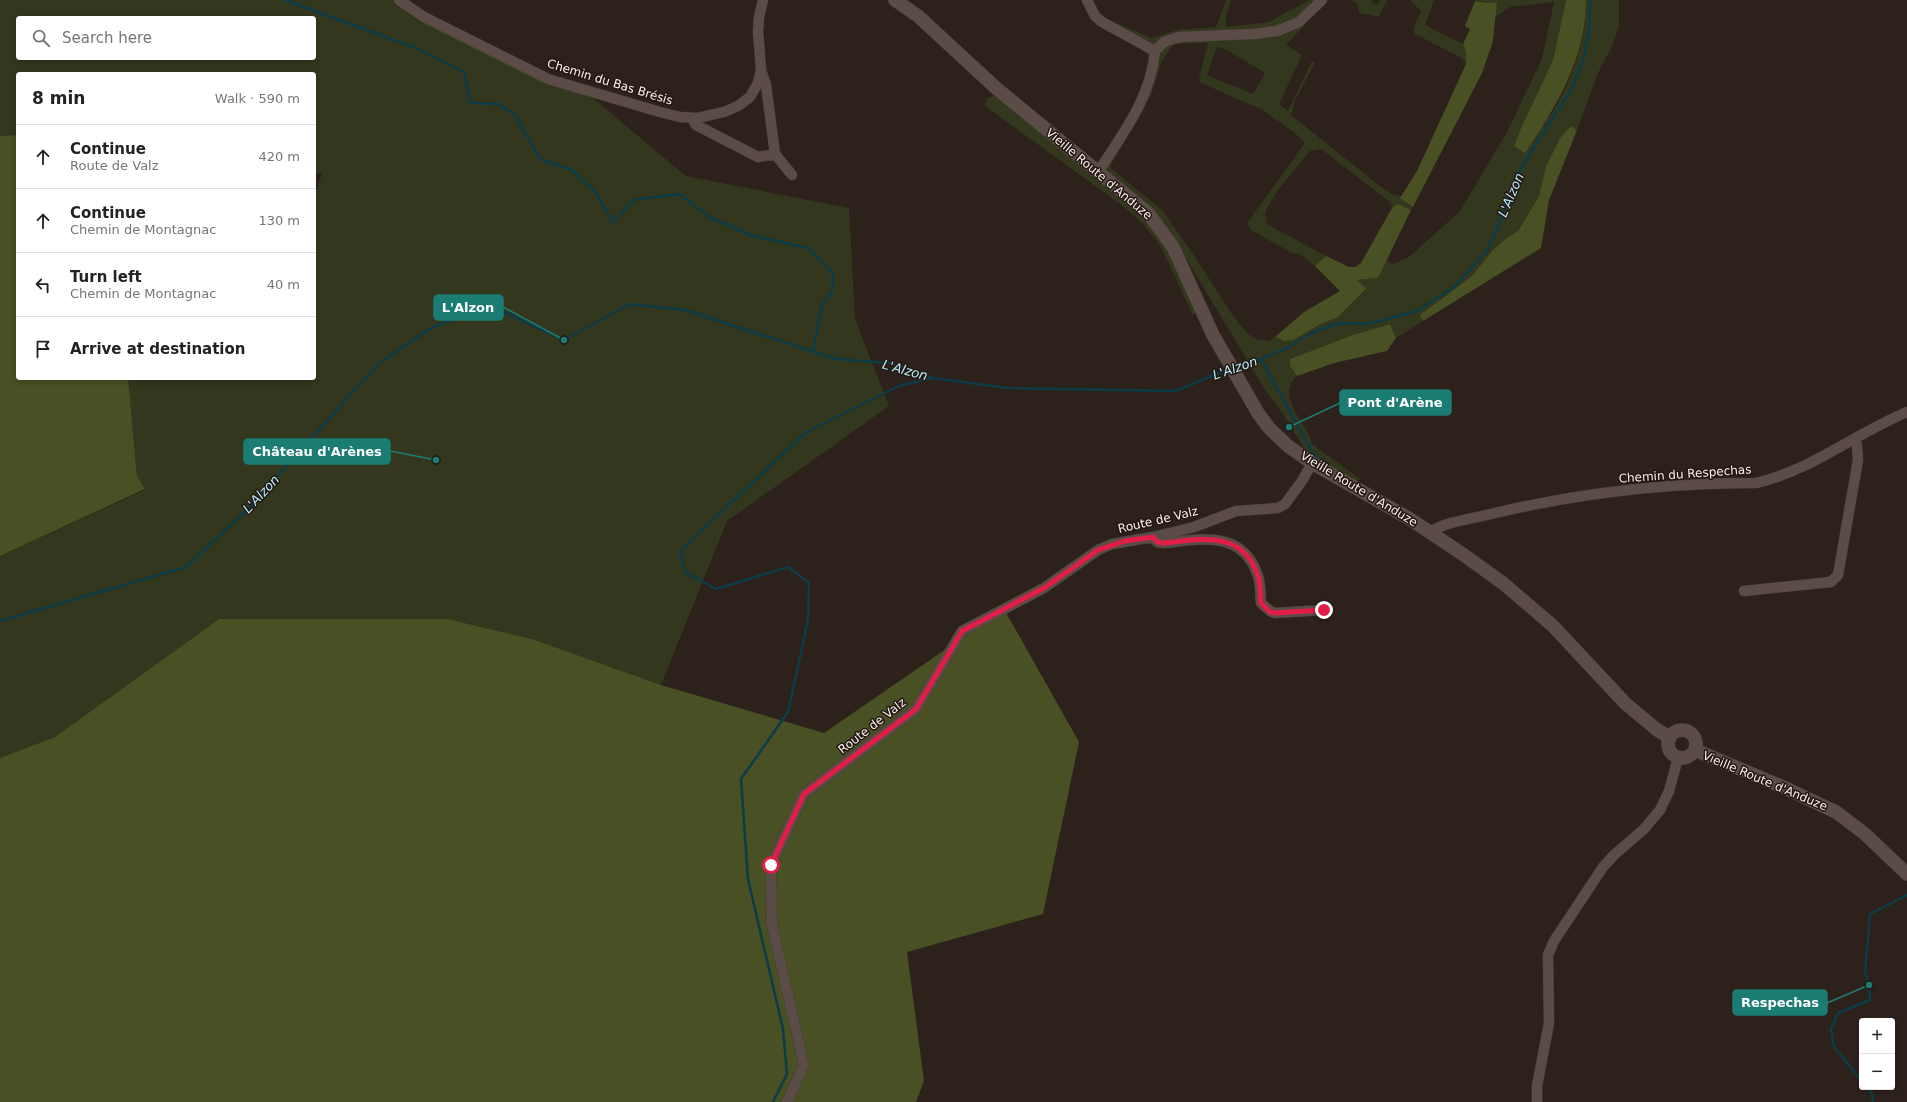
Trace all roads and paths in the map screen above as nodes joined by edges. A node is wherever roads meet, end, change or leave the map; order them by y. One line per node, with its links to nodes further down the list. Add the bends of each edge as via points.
1 (763, 0): 7 (street, Chemin du Bas Brésis, via 758,31)
2 (895, 0): 10 (street, Vieille Route d'Anduze, via 918,16 996,88)
3 (1087, 0): 6 (street, via 1095,16 1102,22)
4 (1322, 0): 6 (street, via 1299,22 1277,30 1254,34 1179,37 1164,42)
5 (403, 1): 8 (street, Chemin du Bas Brésis, via 424,17 548,79 660,112)
6 (1155, 51): 10 (street, via 1148,88 1141,106)
7 (761, 70): 8 (street, Chemin du Bas Brésis, via 758,83 750,97 738,106 724,112); 9 (street, Chemin du Bas Brésis, via 766,85)
8 (692, 118): 9 (street, via 696,125 758,157)
9 (775, 154): 11 (street)
10 (1099, 171): 14 (street, Vieille Route d'Anduze, via 1148,213 1173,247 1213,335 1258,413 1284,442)
11 (792, 175)
12 (1907, 412): 13 (street, Chemin du Respechas)
13 (1855, 438): 15 (street, Chemin du Respechas, via 1806,464 1756,483 1655,486 1586,494 1509,510 1436,528); 17 (street, via 1858,460 1838,575 1831,582)
14 (1312, 463): 15 (street, Vieille Route d'Anduze); 16 (street, Route de Valz, via 1291,499 1278,508 1236,511 1194,527)
15 (1430, 532): 19 (street, Vieille Route d'Anduze, via 1464,555 1553,626 1625,703)
16 (1153, 537): 18 (street, via 1157,542 1164,543 1210,539 1233,544 1249,557 1260,585 1261,603 1266,608 1275,613); 23 (street, Route de Valz, via 1125,541 1098,550 1044,588 962,631 916,709 804,794 771,865 772,925 804,1065)
17 (1744, 591)
18 (1324, 610)
19 (1670, 738): 20 (street, via 1675,732 1690,732 1696,744); 21 (street, via 1669,750)
20 (1695, 750): 21 (street, via 1685,758); 22 (street, Vieille Route d'Anduze, via 1836,812 1865,834)
21 (1678, 758): 24 (street, via 1669,791 1660,810 1644,829 1603,867 1554,941 1548,955 1549,1023 1537,1086)
22 (1907, 874)
23 (787, 1102)
24 (1537, 1102)

